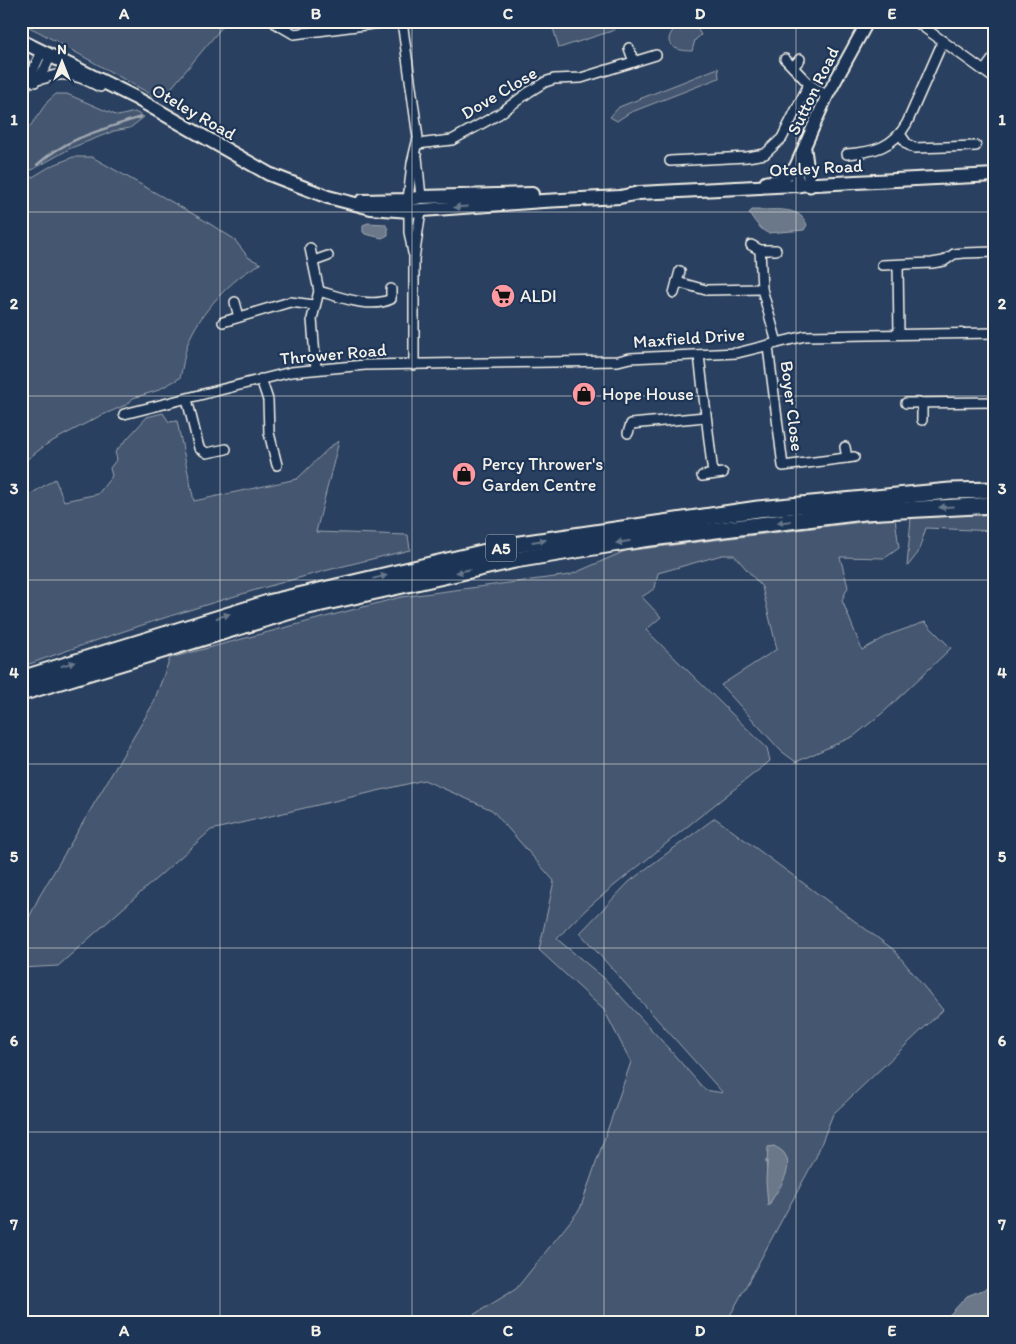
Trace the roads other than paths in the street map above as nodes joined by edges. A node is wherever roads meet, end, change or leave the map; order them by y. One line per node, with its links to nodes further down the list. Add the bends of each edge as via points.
1 (290, 21): 7 (street)
2 (396, 21): 7 (street, via 300,34)
3 (402, 21): 28 (street)
4 (868, 21): 24 (street, Sutton Road)
5 (915, 21): 9 (street)
6 (275, 23): 7 (street)
7 (285, 30)
8 (21, 41): 11 (main road, Oteley Road)
9 (943, 41): 19 (street); 26 (street)
10 (629, 48): 17 (street)
11 (46, 53): 21 (street); 23 (street); 25 (main road, Oteley Road)
12 (21, 55): 23 (street, via 24,63)
13 (656, 55): 17 (street, Dove Close)
14 (995, 56): 19 (street)
15 (785, 59): 18 (street)
16 (800, 59): 18 (street)
17 (634, 62): 28 (street, Dove Close, via 581,78 545,82 499,114 452,140)
18 (793, 67): 22 (street)
19 (984, 71): 20 (street)
20 (995, 79)
21 (37, 80): 23 (street); 25 (street, via 67,74 125,97)
22 (810, 84): 24 (street); 31 (street, via 782,138 765,154)
23 (22, 94)
24 (827, 96): 29 (street, Sutton Road)
25 (136, 98): 38 (main road, Oteley Road, via 269,174 325,196)
26 (900, 134): 27 (street, via 914,148); 30 (street, via 881,148)
27 (976, 146)
28 (416, 147): 37 (street); 38 (street, via 412,164)
29 (805, 149): 32 (street, Sutton Road); 34 (street, Sutton Road)
30 (846, 154)
31 (676, 158)
32 (795, 168): 34 (street); 35 (street, via 779,181 738,184)
33 (995, 175): 34 (main road, Oteley Road)
34 (805, 186): 35 (main road, Oteley Road)
35 (717, 190): 36 (main road, Oteley Road)
36 (639, 194): 37 (main road, Oteley Road); 38 (main road, Oteley Road, one-way to 38)
37 (421, 197): 38 (main road)
38 (412, 207): 63 (street, via 409,232 414,258)
39 (751, 245): 41 (street)
40 (310, 248): 45 (street)
41 (760, 250): 42 (street); 51 (street)
42 (776, 250)
43 (995, 252): 47 (street, via 954,254 944,261)
44 (328, 256): 45 (street)
45 (314, 262): 52 (street)
46 (882, 265): 47 (street)
47 (898, 265): 59 (street)
48 (680, 271): 49 (street)
49 (677, 282): 51 (street, via 706,290); 53 (street)
50 (391, 289): 52 (street, via 394,302 360,302)
51 (762, 289): 60 (street)
52 (319, 291): 55 (street)
53 (674, 293)
54 (235, 302): 56 (street)
55 (314, 305): 56 (street, via 290,302); 64 (street, via 312,329)
56 (239, 317): 57 (street)
57 (223, 322)
58 (995, 333): 59 (street, Maxfield Drive); 67 (street)
59 (899, 334): 60 (street, Maxfield Drive, via 805,336)
60 (777, 343): 61 (street, Maxfield Drive)
61 (768, 346): 62 (street, Maxfield Drive, via 737,353); 75 (street, Boyer Close, via 783,466 851,457)
62 (699, 355): 63 (street, Maxfield Drive, via 618,361); 71 (street)
63 (414, 365): 64 (street, Thrower Road)
64 (316, 369): 65 (street, Thrower Road)
65 (260, 379): 66 (street, Thrower Road); 77 (street, via 268,400 270,433)
66 (187, 399): 70 (street, Thrower Road); 76 (street, via 199,448 208,453)
67 (995, 402): 69 (street); 73 (street)
68 (906, 403): 69 (street)
69 (922, 404): 72 (street)
70 (124, 414)
71 (705, 417): 74 (street); 79 (street)
72 (922, 420)
73 (995, 421)
74 (628, 426)
75 (845, 447)
76 (226, 449)
77 (277, 465)
78 (723, 473): 79 (street)
79 (712, 474): 80 (street)
80 (702, 476)
81 (995, 490): 83 (highway, A5, one-way to 81, via 268,603 520,544 758,508)
82 (995, 505): 84 (highway, A5, one-way to 84, via 864,512 643,539 515,560 304,608)
83 (21, 679)
84 (21, 693)

